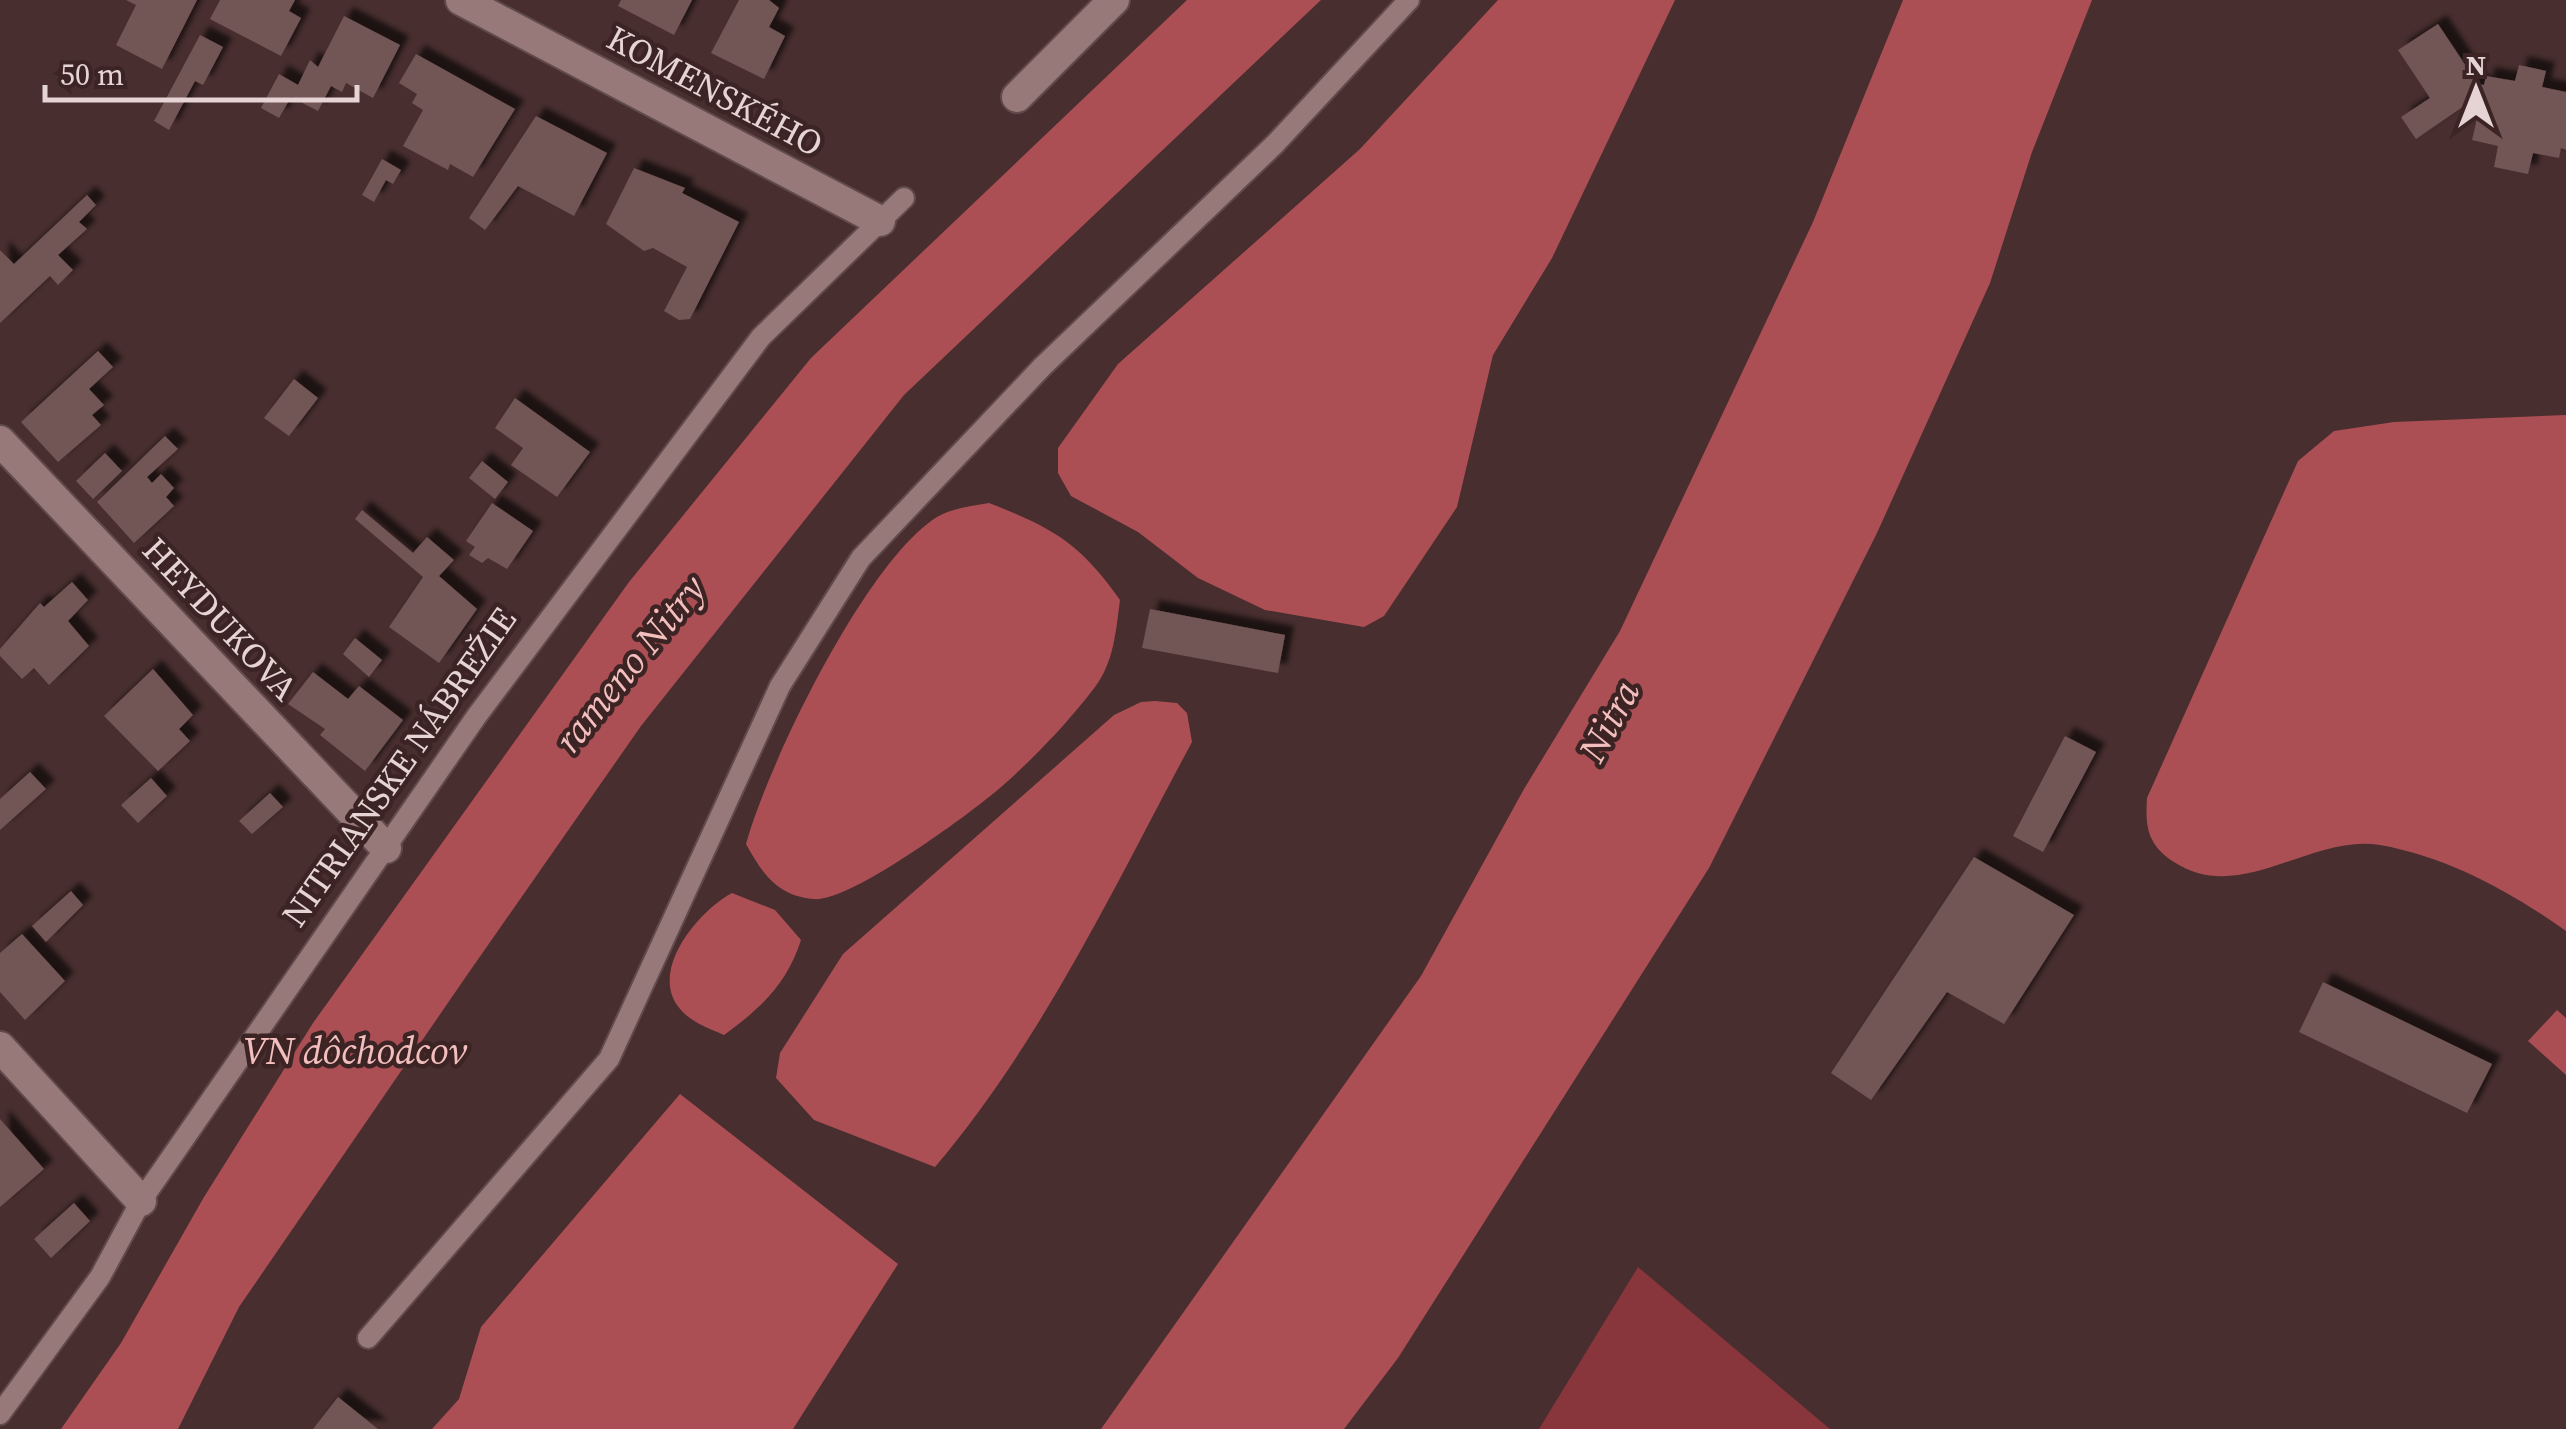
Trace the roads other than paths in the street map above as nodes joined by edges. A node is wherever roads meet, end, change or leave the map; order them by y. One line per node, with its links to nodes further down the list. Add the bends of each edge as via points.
1 (461, 0): 6 (street, KOMENSKÉHO)
2 (1114, 0): 4 (street)
3 (1408, 0): 11 (lane, via 1275,144 1042,367 861,558 780,686 609,1059)
4 (1017, 97)
5 (904, 198): 6 (lane, NITRIANSKE NÁBREŽIE)
6 (880, 221): 8 (lane, NITRIANSKE NÁBREŽIE, via 761,338)
7 (0, 440): 8 (street, HEYDUKOVA)
8 (386, 848): 10 (lane, NITRIANSKE NÁBREŽIE)
9 (0, 1048): 10 (street)
10 (141, 1201): 12 (lane, NITRIANSKE NÁBREŽIE, via 100,1278)
11 (368, 1338)
12 (0, 1414)

